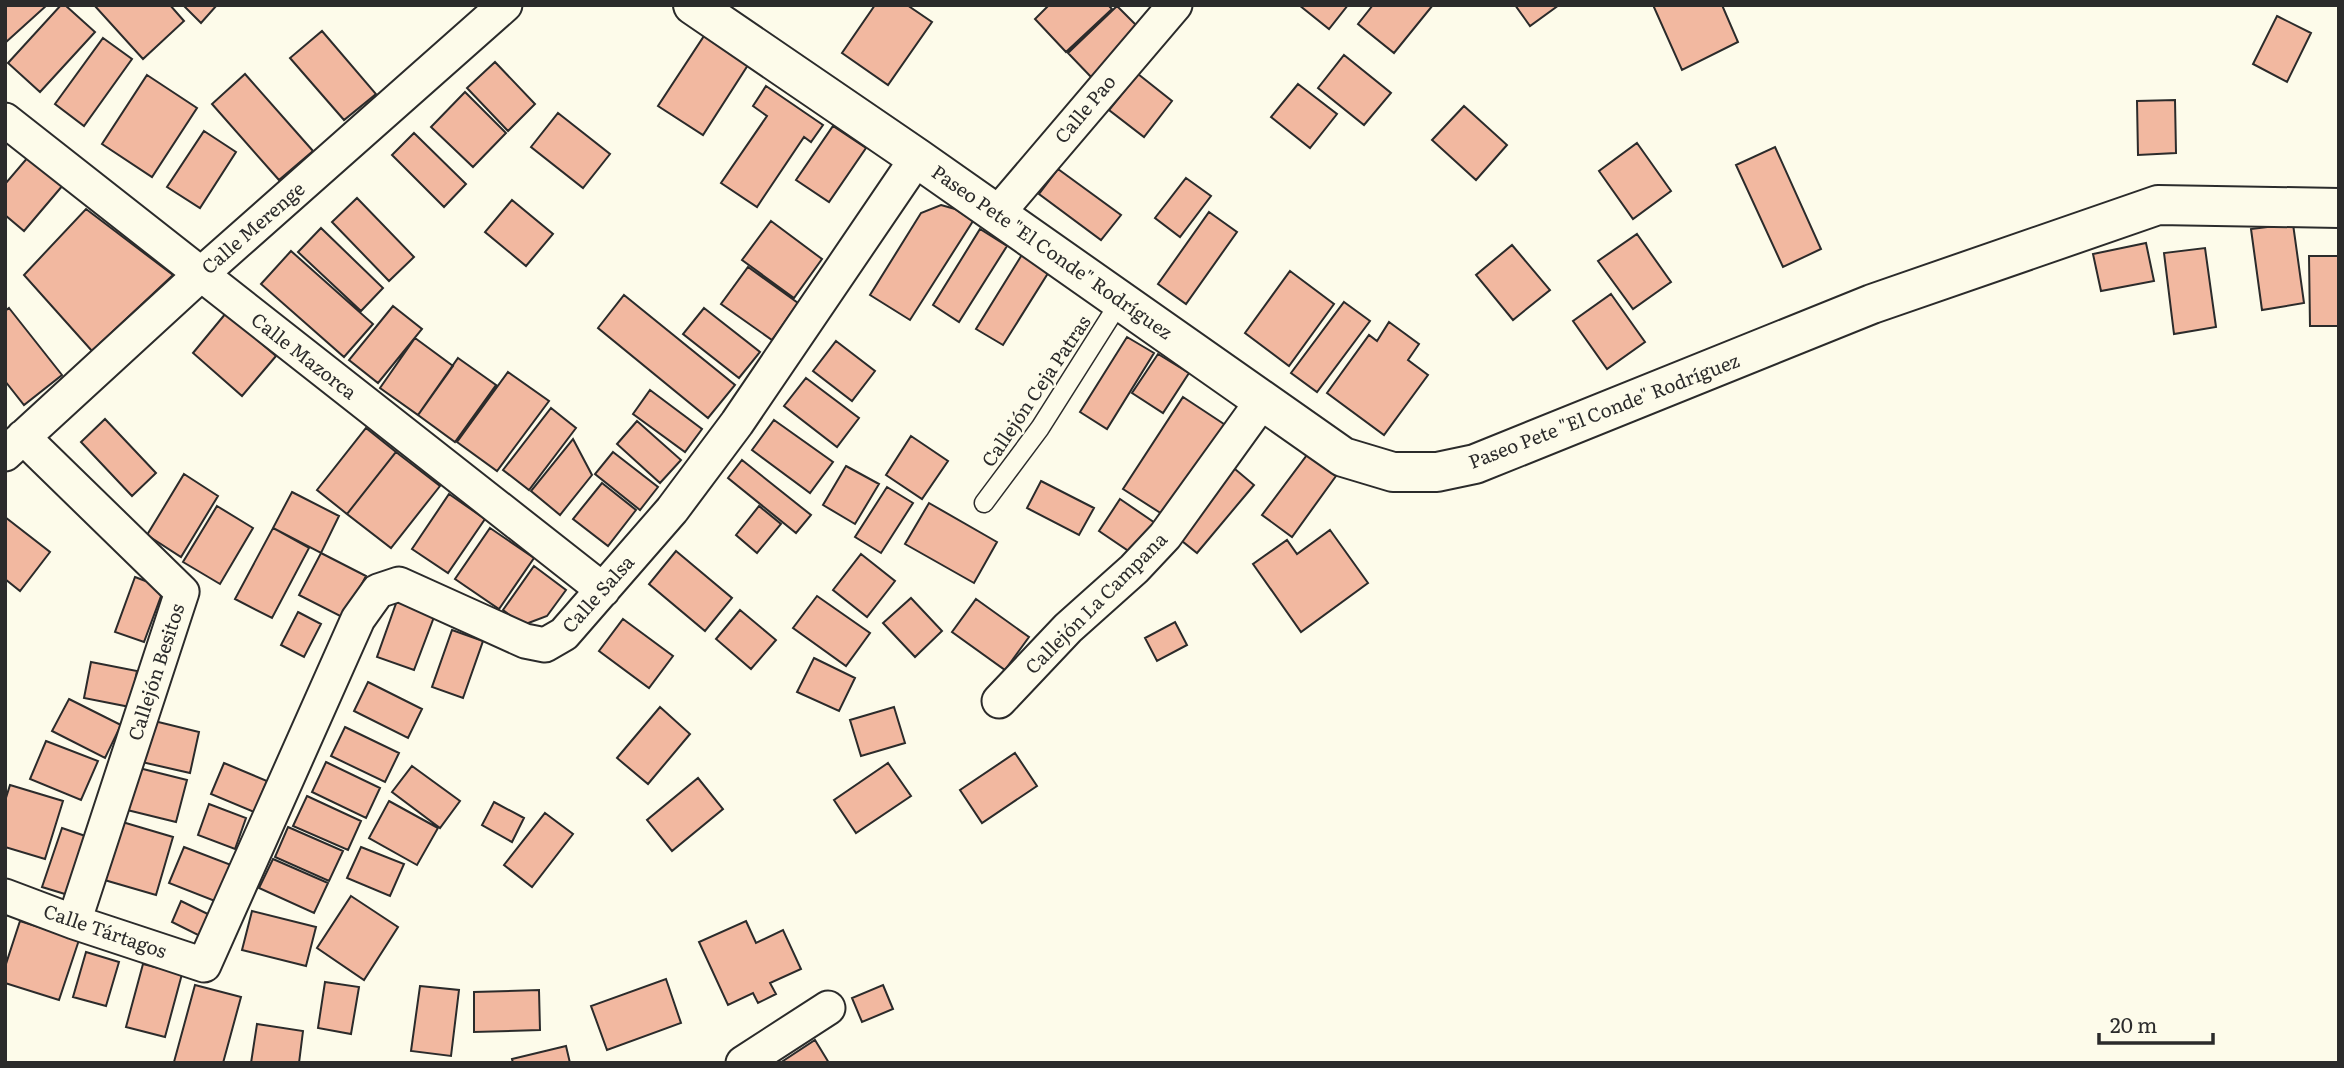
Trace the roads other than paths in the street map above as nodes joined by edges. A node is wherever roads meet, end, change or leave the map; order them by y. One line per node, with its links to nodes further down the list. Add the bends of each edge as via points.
1 (505, 5): 8 (street, Calle Merenge)
2 (693, 5): 5 (street, Paseo Pete "El Conde" Rodríguez)
3 (1174, 5): 7 (street, Calle Pao)
4 (5, 120): 8 (street, Calle Mazorca)
5 (917, 158): 7 (street, Paseo Pete "El Conde" Rodríguez); 13 (street, Calle Salsa, via 737,423 672,510)
6 (2339, 208): 10 (street, Paseo Pete "El Conde" Rodríguez, via 2158,205 1872,304 1475,464 1437,472 1393,472 1343,457)
7 (997, 214): 9 (street, Paseo Pete "El Conde" Rodríguez)
8 (200, 275): 11 (street, Calle Merenge); 13 (street, Calle Mazorca)
9 (1121, 300): 10 (street, Paseo Pete "El Conde" Rodríguez); 12 (lane, Callejón Ceja Patras, via 1040,428)
10 (1263, 400): 14 (street, Callejón La Campana, via 1165,536)
11 (14, 446): 16 (street, Callejón Besitos, via 182,592)
12 (984, 503)
13 (603, 590): 17 (street, Calle Salsa, via 564,634 545,645 399,584 378,592 358,619)
14 (999, 701)
15 (5, 897): 16 (street, Calle Tártagos)
16 (74, 922): 17 (street, Calle Tártagos)
17 (204, 965)
18 (828, 1008): 19 (street)
19 (743, 1063)

